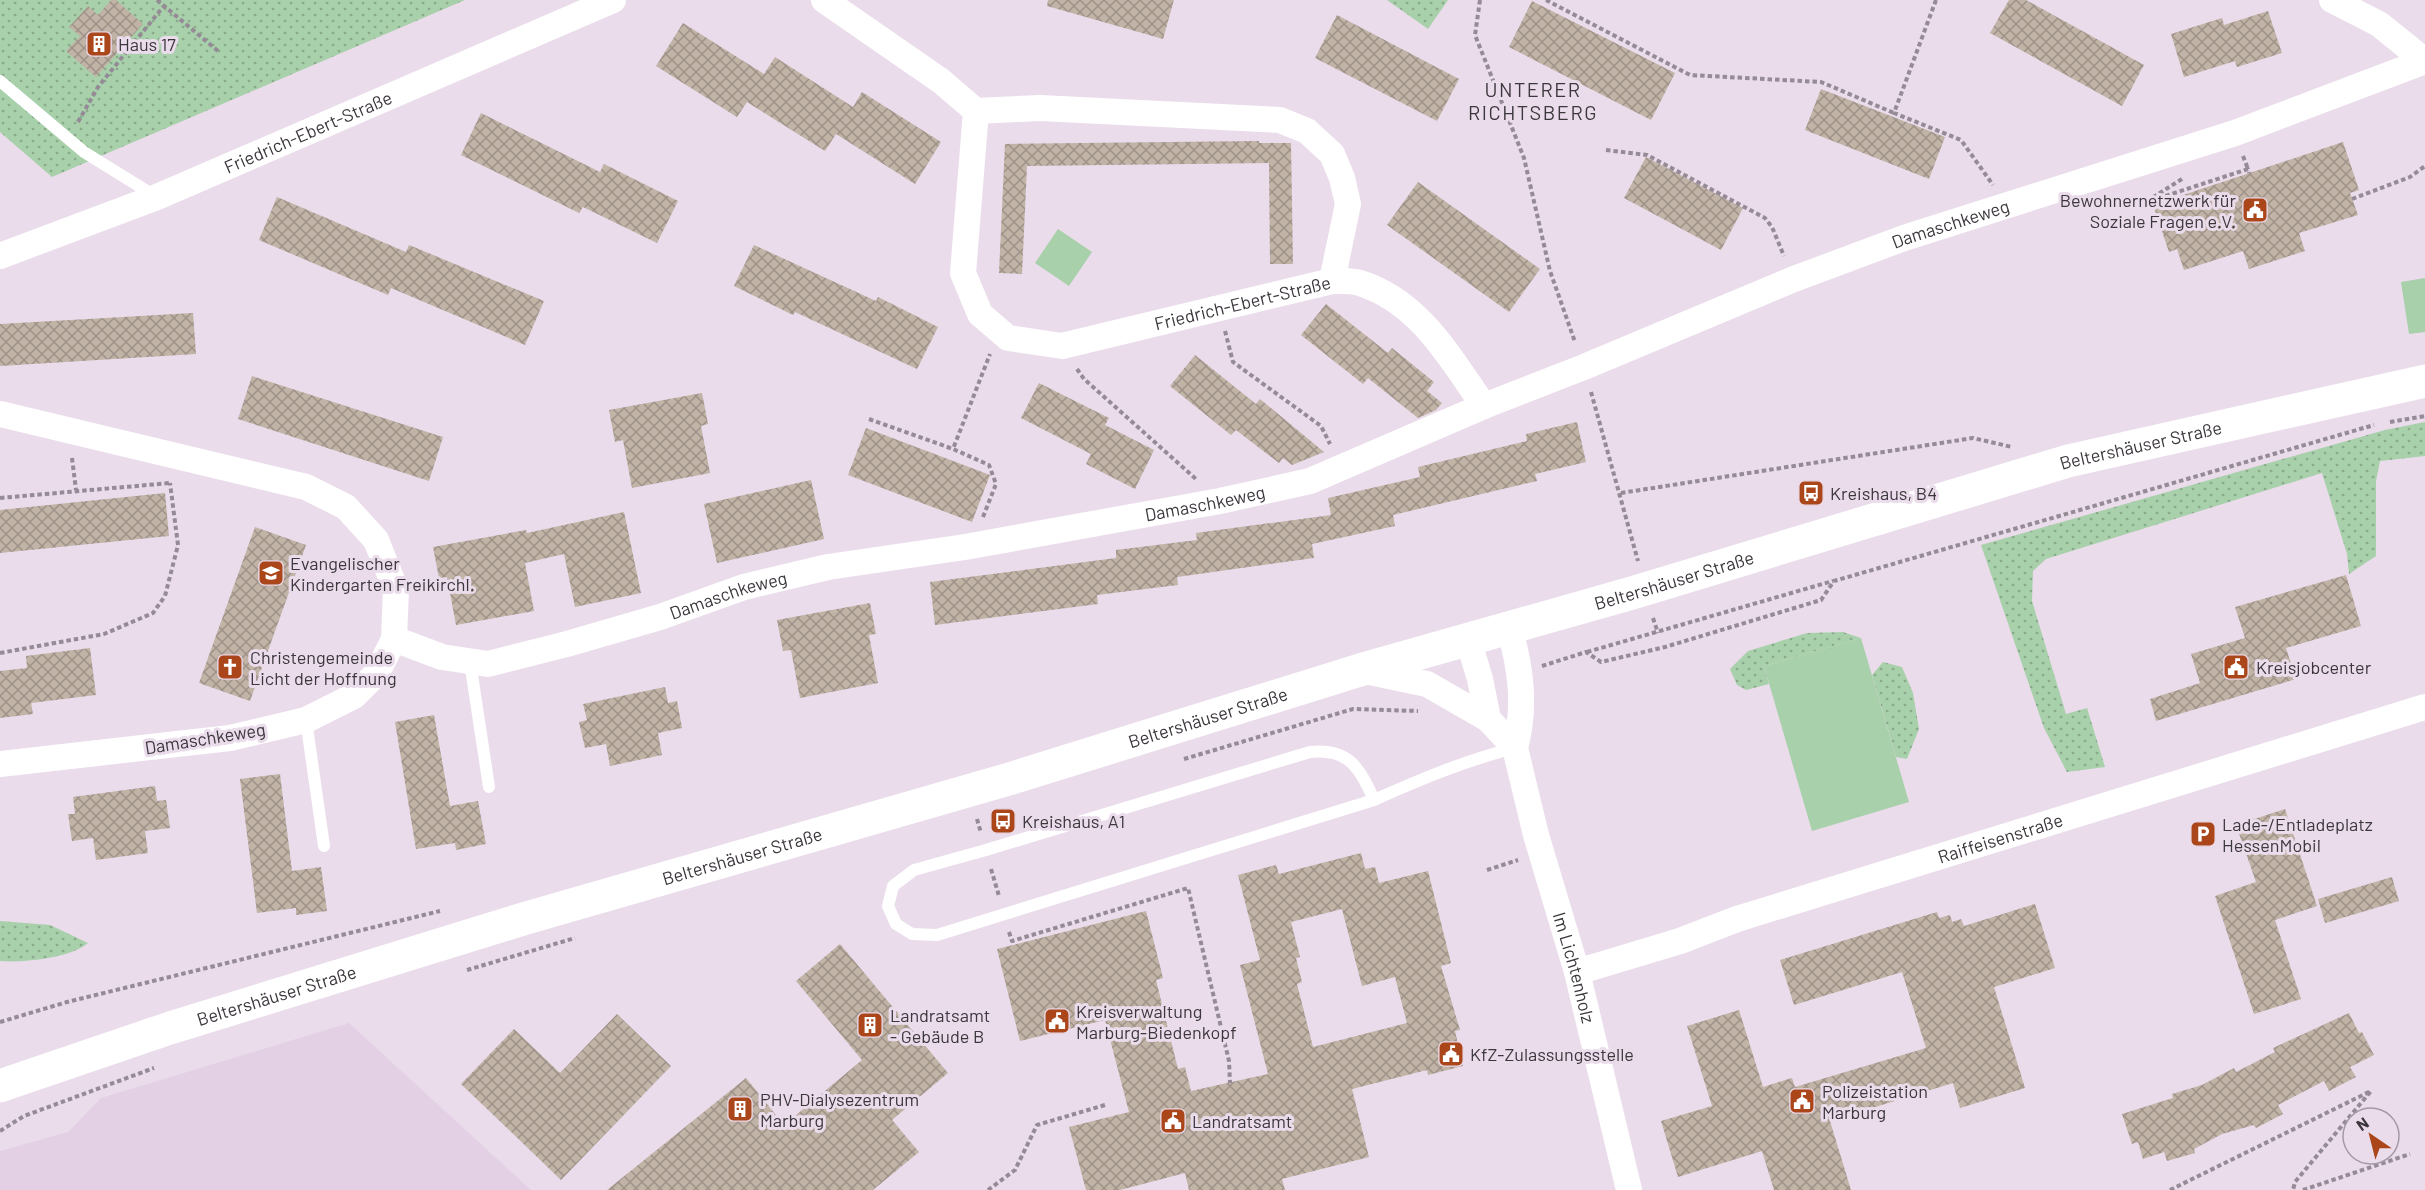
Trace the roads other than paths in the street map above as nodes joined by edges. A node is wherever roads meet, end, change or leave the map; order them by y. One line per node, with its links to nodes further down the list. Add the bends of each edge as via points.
1 (613, 0): 7 (street, Friedrich-Ebert-Straße)
2 (824, 0): 6 (street, via 941,81)
3 (2332, 0): 4 (street, via 2379,24)
4 (2425, 61): 11 (street, Damaschkeweg, via 2235,133 1904,238)
5 (0, 81): 7 (lane, via 84,152)
6 (976, 111): 9 (street, Friedrich-Ebert-Straße, via 1040,108 1280,120 1307,131 1332,153 1348,204); 9 (street, Friedrich-Ebert-Straße, via 963,273 980,314 1008,338 1062,346)
7 (157, 197): 8 (street, Friedrich-Ebert-Straße)
8 (0, 256)
9 (1332, 281): 11 (street, via 1358,282 1414,313 1437,338)
10 (2425, 381): 13 (main road, Beltershäuser Straße, via 2068,461)
11 (1484, 406): 16 (street, Damaschkeweg, via 1310,481 1220,501 818,570 744,587 567,644 488,664)
12 (0, 414): 14 (street, via 306,488 346,507 376,540 396,590)
13 (1509, 627): 15 (main road, Beltershäuser Straße); 21 (street, Im Lichtenholz, via 1521,672 1521,723)
14 (394, 639): 16 (street, Damaschkeweg, via 442,657); 20 (street, Damaschkeweg, via 377,674 354,696)
15 (1468, 639): 17 (main road, Beltershäuser Straße); 19 (street)
16 (470, 662): 23 (lane)
17 (1360, 670): 19 (street, Im Lichtenholz, via 1427,684); 27 (main road, Beltershäuser Straße, via 1009,778 523,919 170,1028)
18 (2425, 707): 26 (street, Raiffeisenstraße)
19 (1488, 719): 21 (street, Im Lichtenholz)
20 (306, 720): 22 (street, Damaschkeweg, via 230,738); 25 (lane)
21 (1515, 748): 24 (lane); 26 (street, Im Lichtenholz)
22 (0, 764)
23 (489, 787)
24 (1374, 800): 24 (lane, via 937,935 912,934 896,924 888,906 893,886 914,870 1310,752 1328,750 1344,755)
25 (324, 846)
26 (1576, 972): 28 (street, Im Lichtenholz)
27 (0, 1086)
28 (1629, 1190)

